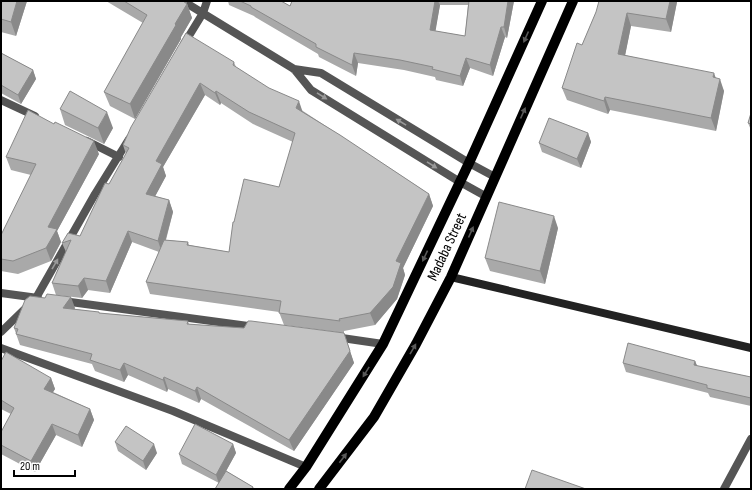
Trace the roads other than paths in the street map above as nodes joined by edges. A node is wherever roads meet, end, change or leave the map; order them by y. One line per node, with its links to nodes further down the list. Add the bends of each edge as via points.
1 (183, 1): 5 (street)
2 (207, 1): 5 (street)
3 (542, 1): 13 (main road, Madaba Street, one-way to 13)
4 (573, 1): 14 (main road, Madaba Street, one-way to 4)
5 (203, 13): 6 (street); 7 (street)
6 (179, 54)
7 (294, 69): 13 (street, one-way to 7, via 321,73); 15 (street, one-way to 15, via 311,90)
8 (1, 100): 9 (street)
9 (42, 120)
10 (135, 129): 12 (street)
11 (77, 137): 12 (street)
12 (119, 157): 19 (street, one-way to 12, via 95,194)
13 (469, 163): 14 (street); 15 (main road, Madaba Street)
14 (496, 177): 16 (main road, Madaba Street)
15 (460, 182): 16 (street); 23 (main road, Madaba Street, one-way to 23)
16 (487, 197): 17 (main road, Madaba Street, one-way to 16)
17 (451, 276): 25 (street); 29 (main road, Madaba Street, one-way to 17, via 374,417)
18 (1, 293): 19 (street)
19 (44, 299): 20 (street); 21 (street)
20 (265, 328)
21 (1, 332)
22 (328, 336): 23 (street)
23 (384, 344): 27 (main road, Madaba Street, one-way to 27)
24 (1, 348): 27 (street, via 173,411)
25 (751, 348)
26 (751, 439): 30 (street)
27 (306, 467): 28 (main road, Madaba Street)
28 (289, 489)
29 (319, 489)
30 (724, 489)

